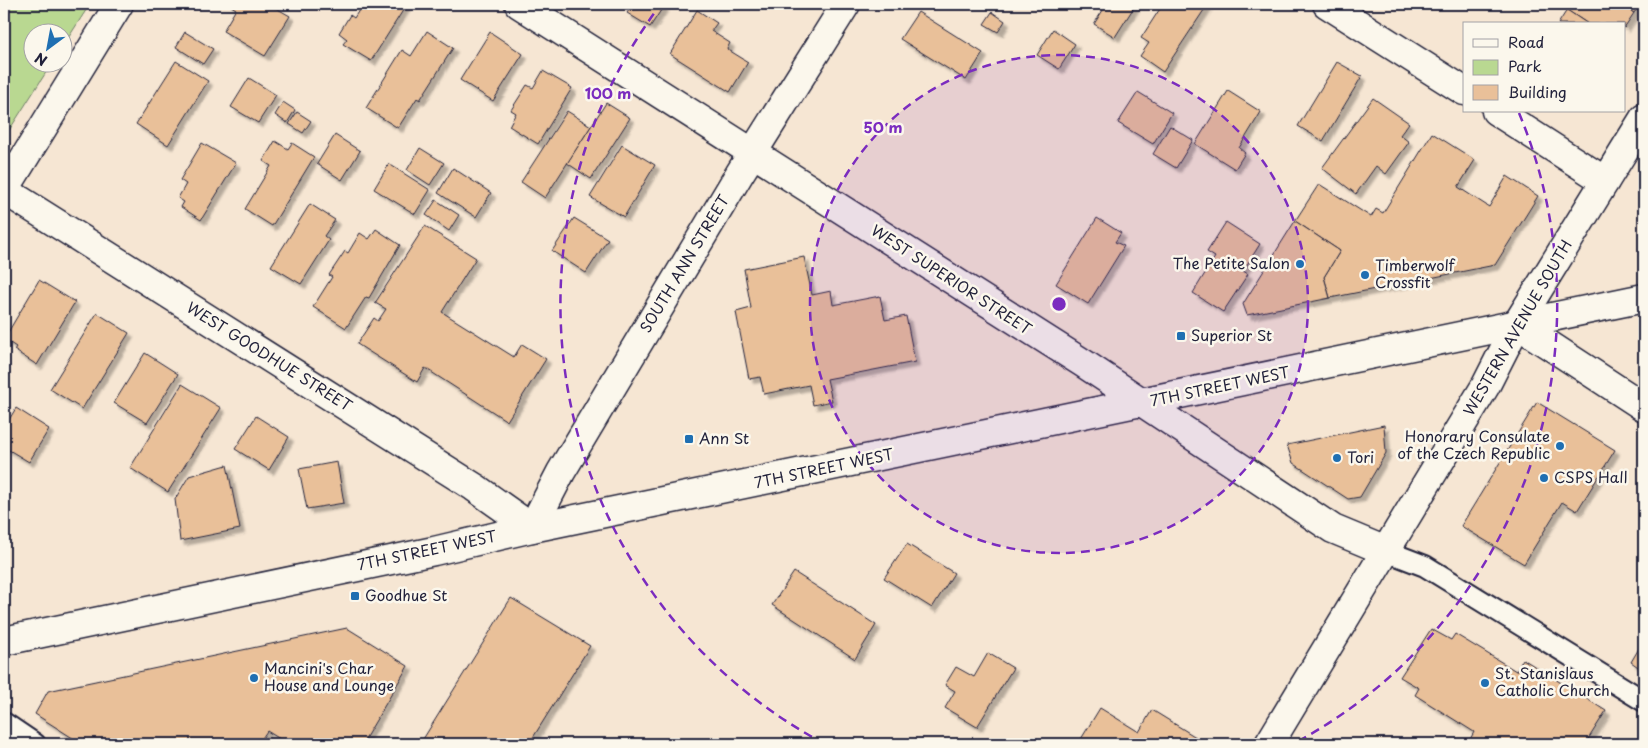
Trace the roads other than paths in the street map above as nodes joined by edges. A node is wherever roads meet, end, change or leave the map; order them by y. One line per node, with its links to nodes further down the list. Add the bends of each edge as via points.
1 (119, 4): 10 (street)
2 (519, 4): 8 (street, WEST SUPERIOR STREET)
3 (846, 4): 8 (street, SOUTH ANN STREET)
4 (1327, 4): 5 (street)
5 (1463, 90)
6 (1498, 112): 9 (street)
7 (1644, 118): 9 (street, WESTERN AVENUE SOUTH)
8 (754, 153): 13 (street, WEST SUPERIOR STREET); 15 (street, SOUTH ANN STREET, via 734,181 561,472)
9 (1605, 181): 12 (street, WESTERN AVENUE SOUTH)
10 (4, 190): 15 (street, WEST GOODHUE STREET, via 474,487)
11 (1644, 298): 12 (street, 7TH STREET WEST)
12 (1517, 324): 13 (street, 7TH STREET WEST); 14 (street); 16 (street, WESTERN AVENUE SOUTH, via 1486,386)
13 (1142, 403): 15 (street, 7TH STREET WEST); 16 (street, WEST SUPERIOR STREET, via 1342,534)
14 (1644, 406)
15 (532, 528): 17 (street, 7TH STREET WEST)
16 (1386, 551): 18 (lane, via 1425,566); 21 (street, WESTERN AVENUE SOUTH)
17 (4, 641)
18 (1644, 701)
19 (4, 723): 20 (lane)
20 (35, 744)
21 (1269, 744)

